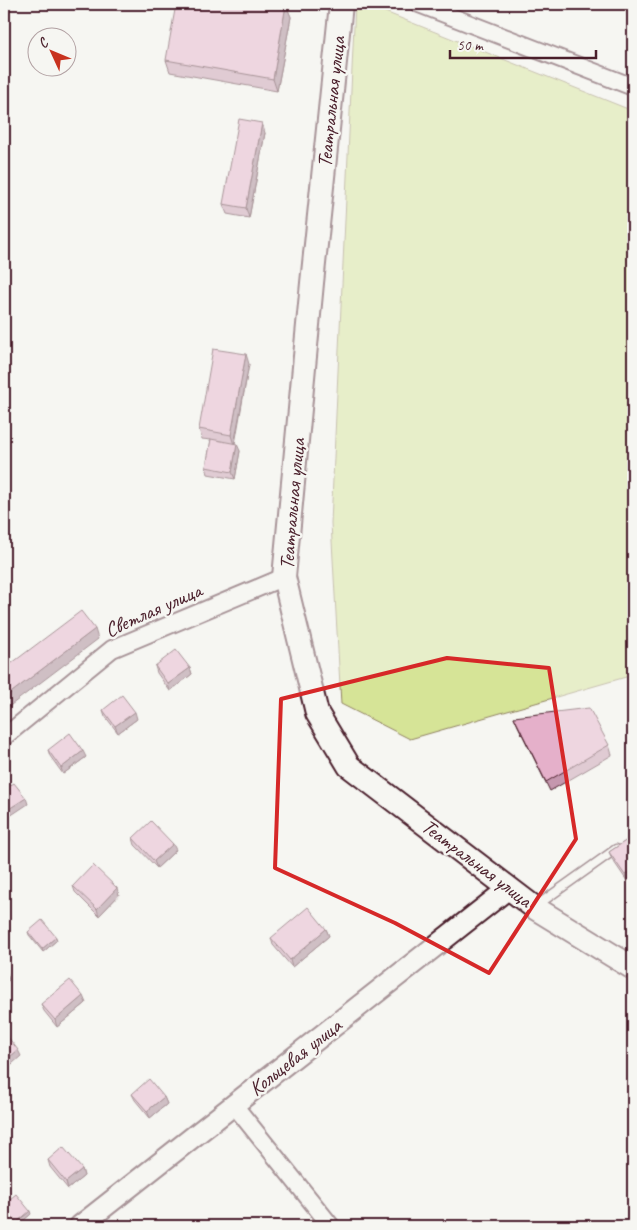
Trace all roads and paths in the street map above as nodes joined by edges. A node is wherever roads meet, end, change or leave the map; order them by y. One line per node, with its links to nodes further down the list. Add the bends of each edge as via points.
1 (341, 4): 4 (main road, Театральная улица)
2 (418, 4): 3 (street)
3 (633, 87)
4 (284, 577): 5 (street, Светлая улица, via 112,649); 7 (main road, Театральная улица, via 317,713 350,766)
5 (4, 737)
6 (626, 842): 8 (lane)
7 (509, 888): 8 (main road, Театральная улица); 10 (street, Кольцевая улица)
8 (535, 908): 9 (main road, Театральная улица)
9 (633, 968)
10 (234, 1105): 11 (street, Кольцевая улица); 12 (street)
11 (80, 1226)
12 (331, 1226)

